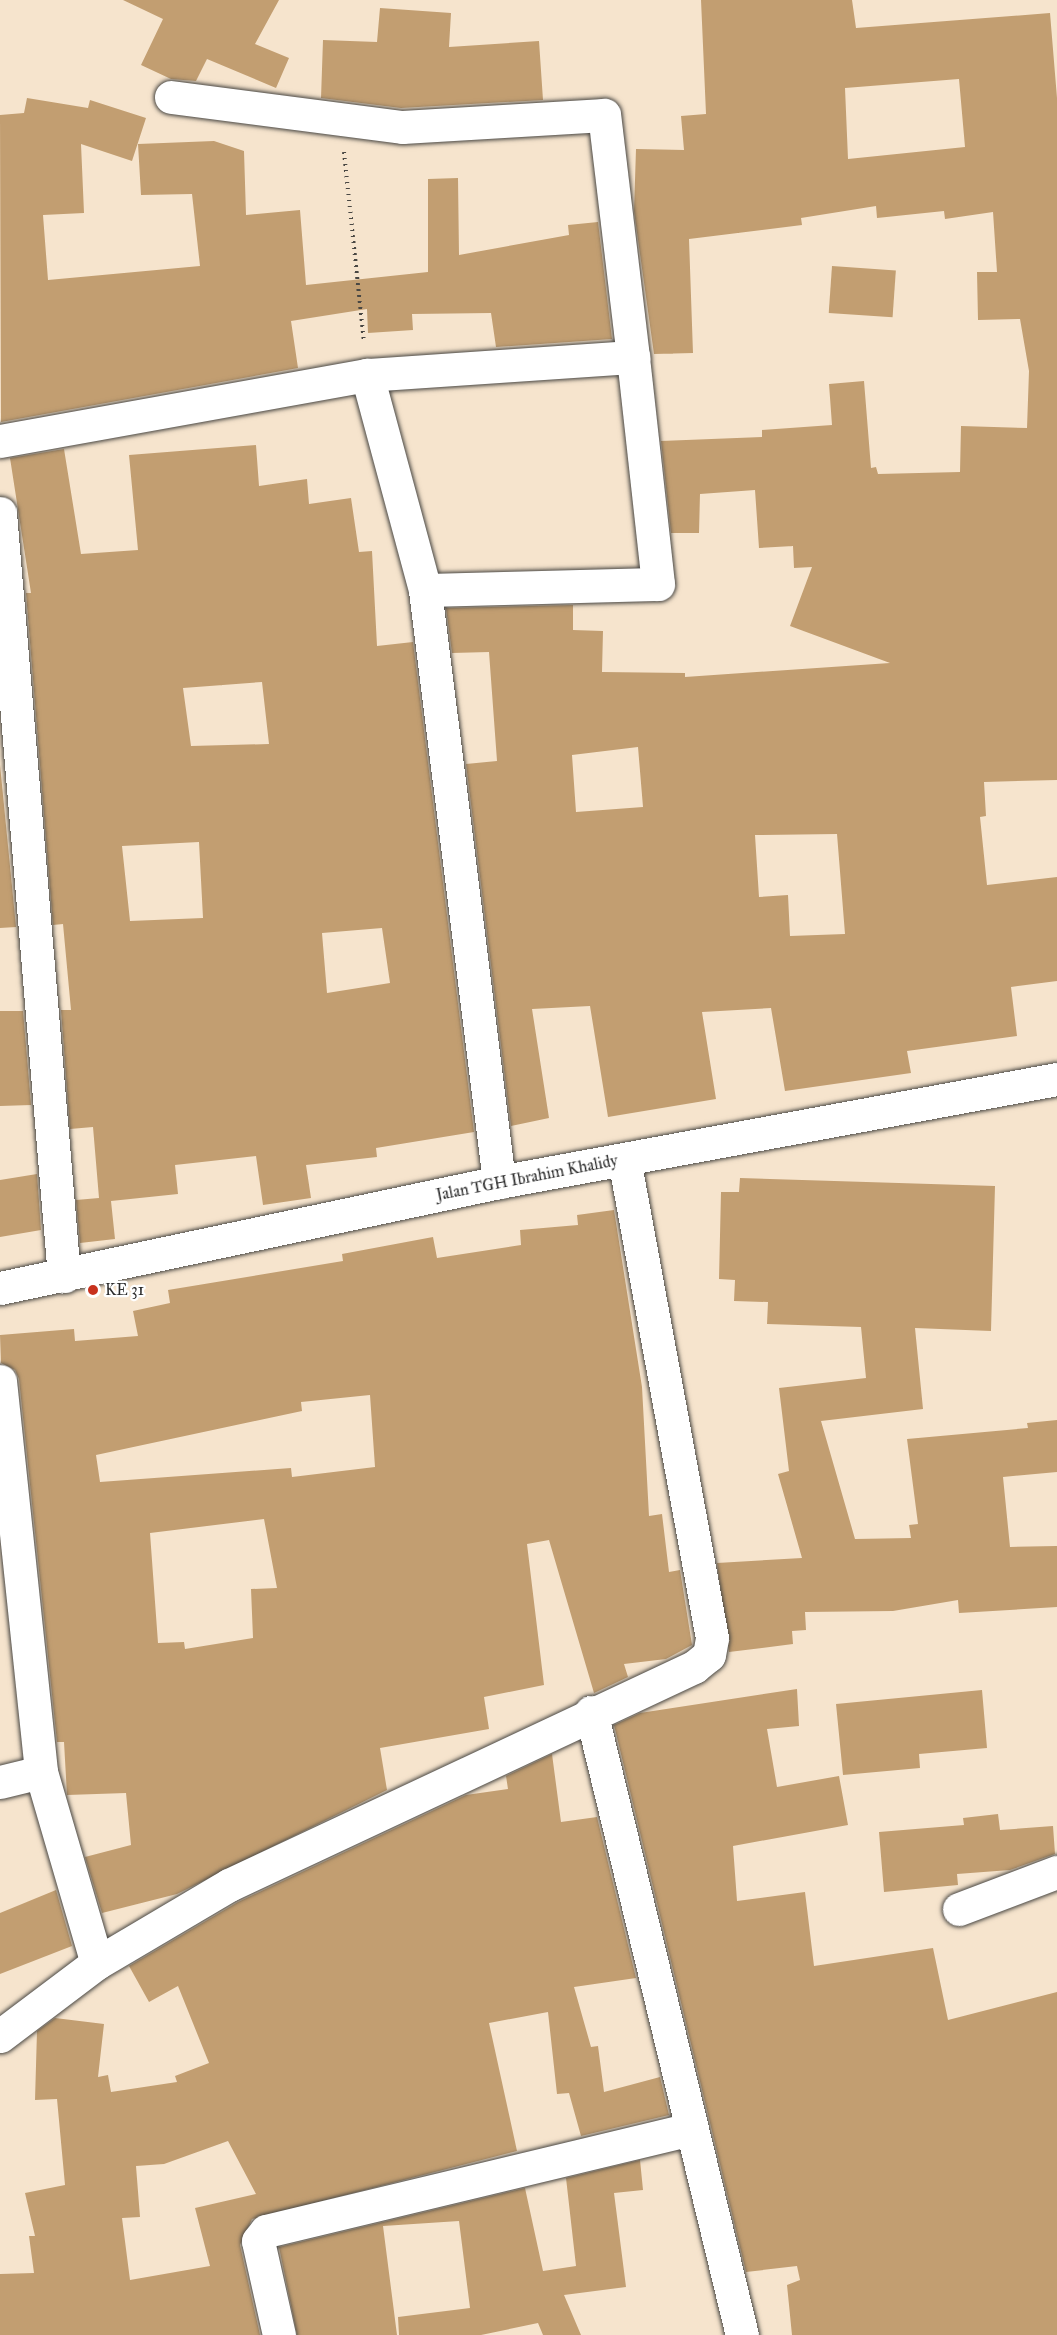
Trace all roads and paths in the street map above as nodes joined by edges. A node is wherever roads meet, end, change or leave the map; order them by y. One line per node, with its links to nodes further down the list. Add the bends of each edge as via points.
1 (171, 98): 2 (street)
2 (341, 120): 3 (street, via 402,127 604,115); 4 (path)
3 (633, 357): 4 (street); 7 (street, via 658,584)
4 (367, 375): 5 (street); 7 (street)
5 (0, 441)
6 (0, 513): 11 (street)
7 (424, 590): 10 (street)
8 (1057, 1079): 9 (street, Jalan TGH Ibrahim Khalidy)
9 (624, 1160): 10 (street, Jalan TGH Ibrahim Khalidy); 14 (street, via 712,1638 709,1655 694,1667)
10 (499, 1182): 11 (street, Jalan TGH Ibrahim Khalidy)
11 (64, 1276): 12 (street, Jalan TGH Ibrahim Khalidy)
12 (0, 1288)
13 (0, 1381): 15 (street)
14 (591, 1712): 19 (street, via 229,1885); 21 (street)
15 (41, 1772): 16 (street); 19 (street)
16 (0, 1782)
17 (1057, 1872): 18 (street)
18 (959, 1909)
19 (97, 1963): 20 (street)
20 (0, 2036)
21 (690, 2129): 22 (street, via 266,2231 258,2241); 23 (street)
22 (279, 2335)
23 (742, 2335)

